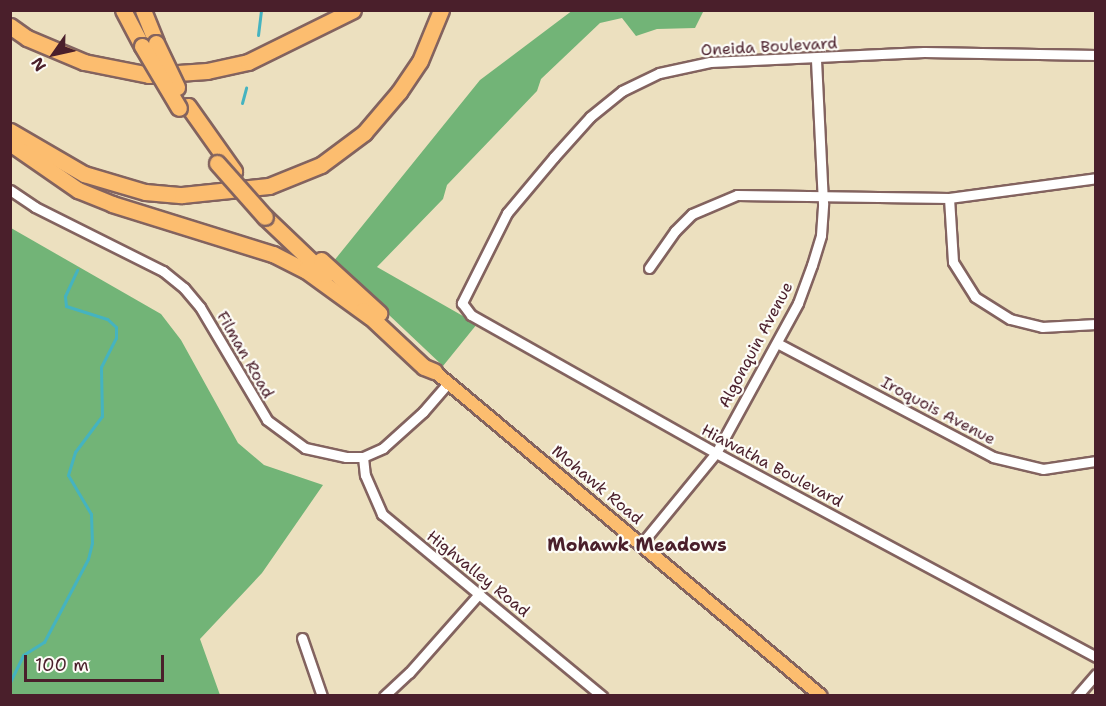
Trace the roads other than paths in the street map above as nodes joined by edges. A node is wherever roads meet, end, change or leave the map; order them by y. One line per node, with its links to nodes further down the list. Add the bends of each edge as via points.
1 (123, 10): 6 (highway)
2 (142, 10): 6 (highway)
3 (353, 10): 5 (highway, via 248,62 207,71 149,75 84,62 27,38)
4 (441, 10): 10 (highway, via 420,61 370,127 321,165 269,186 182,195 145,192 84,174)
5 (10, 26)
6 (149, 44): 9 (highway, bridge)
7 (1095, 56): 8 (street, Oneida Boulevard, via 988,51)
8 (816, 60): 14 (street, Algonquin Avenue); 18 (street, Oneida Boulevard, via 710,62 659,73 622,91 590,117 507,213)
9 (183, 107): 16 (highway); 16 (highway, bridge, via 217,163)
10 (10, 131)
11 (10, 143): 19 (highway, via 78,190 294,264)
12 (1095, 178): 15 (street)
13 (10, 190): 25 (street, Filman Road, via 163,271 184,288 200,307 256,405 284,436 305,448)
14 (822, 194): 15 (street); 17 (street, via 737,195 715,202 692,214 675,231); 21 (street, Algonquin Avenue, via 821,235 812,265)
15 (949, 198): 20 (street, via 953,262 975,297 1010,319 1042,327)
16 (269, 216): 19 (highway); 22 (highway, via 431,361)
17 (649, 268)
18 (470, 280): 24 (street, Hiawatha Boulevard, via 462,303 471,315)
19 (370, 317): 22 (highway, via 424,367)
20 (1095, 324)
21 (777, 343): 24 (street, Algonquin Avenue); 26 (street, Iroquois Avenue, via 993,458 1043,469)
22 (434, 371): 23 (main road, Mohawk Road)
23 (448, 383): 25 (street, via 401,434); 27 (main road, Mohawk Road)
24 (716, 453): 27 (street, Algonquin Avenue); 30 (street, Hiawatha Boulevard)
25 (363, 457): 28 (street, Highvalley Road, via 368,484 382,514)
26 (1095, 461)
27 (642, 543): 35 (main road, Mohawk Road)
28 (479, 594): 33 (street, via 409,674); 34 (street, Highvalley Road)
29 (302, 638): 32 (street)
30 (1095, 657)
31 (1095, 674): 36 (street)
32 (322, 696)
33 (384, 696)
34 (602, 696)
35 (821, 696)
36 (1077, 696)

